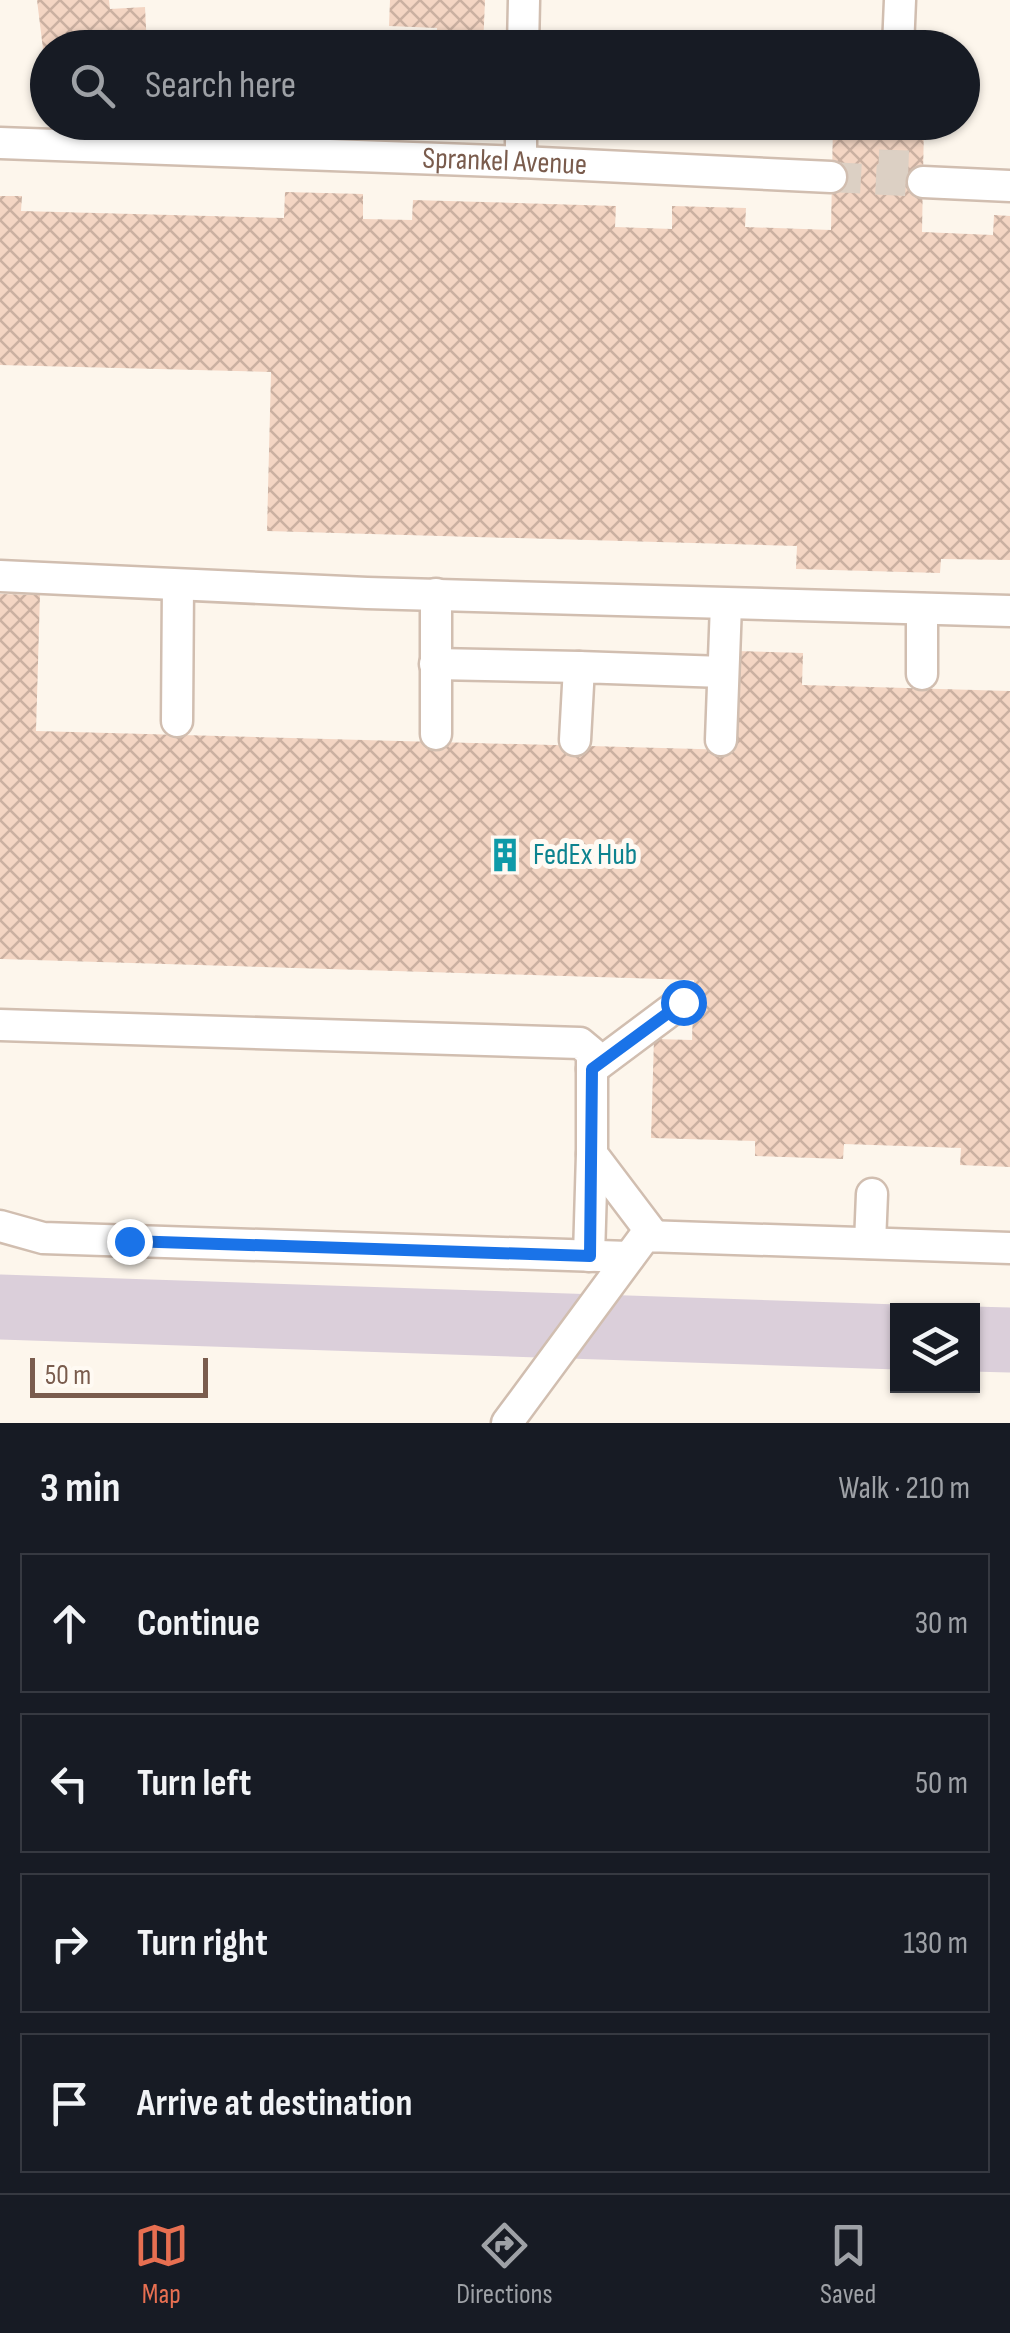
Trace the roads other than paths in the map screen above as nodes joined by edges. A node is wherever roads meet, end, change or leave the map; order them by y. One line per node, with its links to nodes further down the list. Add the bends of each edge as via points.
1 (524, 0): 3 (street)
2 (900, 0): 4 (street)
3 (523, 30)
4 (899, 30)
5 (521, 140): 7 (street)
6 (0, 143): 7 (street, Sprankel Avenue)
7 (520, 162): 8 (street, Sprankel Avenue)
8 (832, 177)
9 (923, 182): 10 (street)
10 (1010, 186)
11 (0, 576): 12 (street)
12 (178, 585): 13 (street); 21 (street)
13 (436, 594): 14 (street); 17 (street)
14 (726, 604): 15 (street); 19 (street)
15 (922, 609): 16 (street); 20 (street)
16 (1010, 610)
17 (436, 664): 18 (street); 22 (street)
18 (579, 667): 19 (street); 23 (street)
19 (723, 672): 24 (street)
20 (922, 674)
21 (177, 720)
22 (436, 734)
23 (575, 740)
24 (721, 740)
25 (683, 1002): 27 (street)
26 (0, 1025): 27 (street, via 580,1043 592,1053)
27 (592, 1069): 28 (street)
28 (592, 1154): 31 (street); 34 (street)
29 (872, 1194): 32 (street)
30 (0, 1226): 34 (street, via 43,1238)
31 (654, 1236): 32 (street); 35 (street, via 645,1236)
32 (870, 1243): 33 (street)
33 (1010, 1248)
34 (590, 1256): 35 (street)
35 (629, 1258): 36 (street)
36 (507, 1423)

